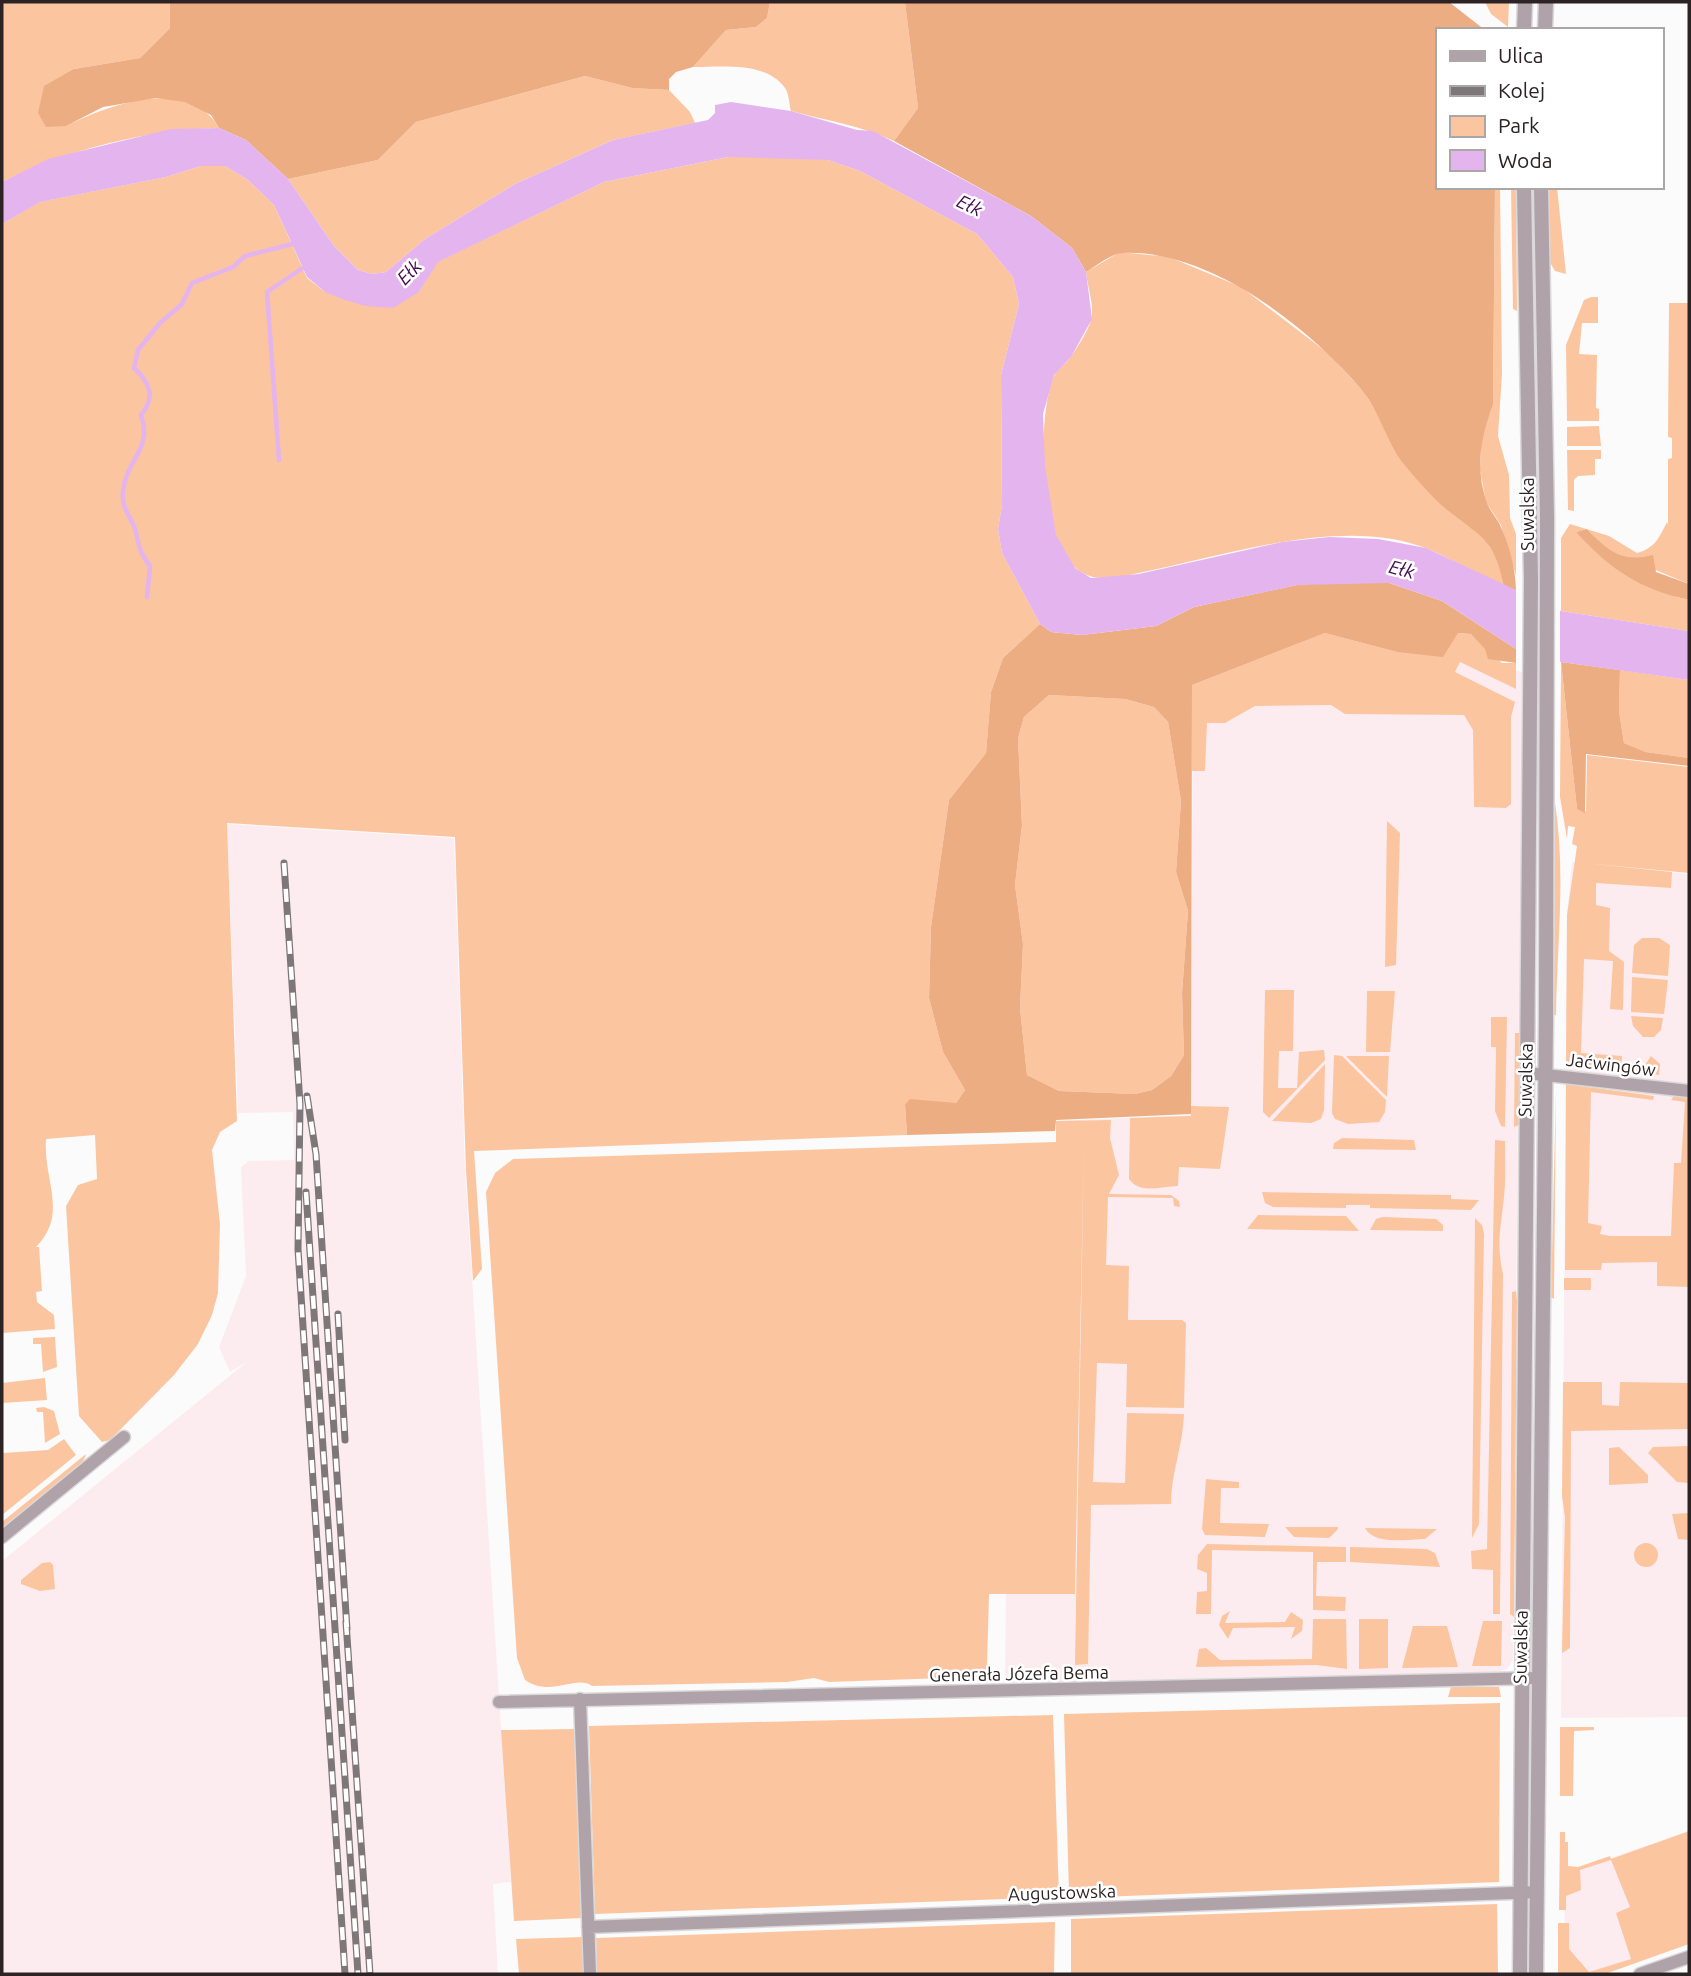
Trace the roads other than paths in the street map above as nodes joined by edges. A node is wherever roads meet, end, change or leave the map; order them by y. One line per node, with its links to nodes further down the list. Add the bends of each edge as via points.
1 (1525, 2): 3 (street)
2 (1546, 2): 4 (street)
3 (1524, 28)
4 (1545, 28)
5 (1524, 189): 7 (street, Suwalska, via 1531,580)
6 (1541, 189): 8 (street, Suwalska, via 1547,584)
7 (1528, 1073): 8 (street, Jaćwingów); 12 (street, Suwalska)
8 (1544, 1074): 9 (street, Jaćwingów); 13 (street, Suwalska)
9 (1689, 1091)
10 (124, 1437): 11 (street)
11 (2, 1537)
12 (1522, 1678): 13 (street, Generała Józefa Bema); 14 (street, Generała Józefa Bema); 16 (street, Suwalska)
13 (1539, 1678): 17 (street, Suwalska)
14 (580, 1699): 15 (street, Generała Józefa Bema); 18 (street)
15 (499, 1702)
16 (1521, 1892): 17 (street, Augustowska); 18 (street, Augustowska); 21 (street, Suwalska)
17 (1537, 1892): 22 (street, Suwalska)
18 (588, 1927): 20 (street)
19 (1683, 1964): 23 (street)
20 (590, 1974)
21 (1520, 1974)
22 (1536, 1974)
23 (1640, 1974)

